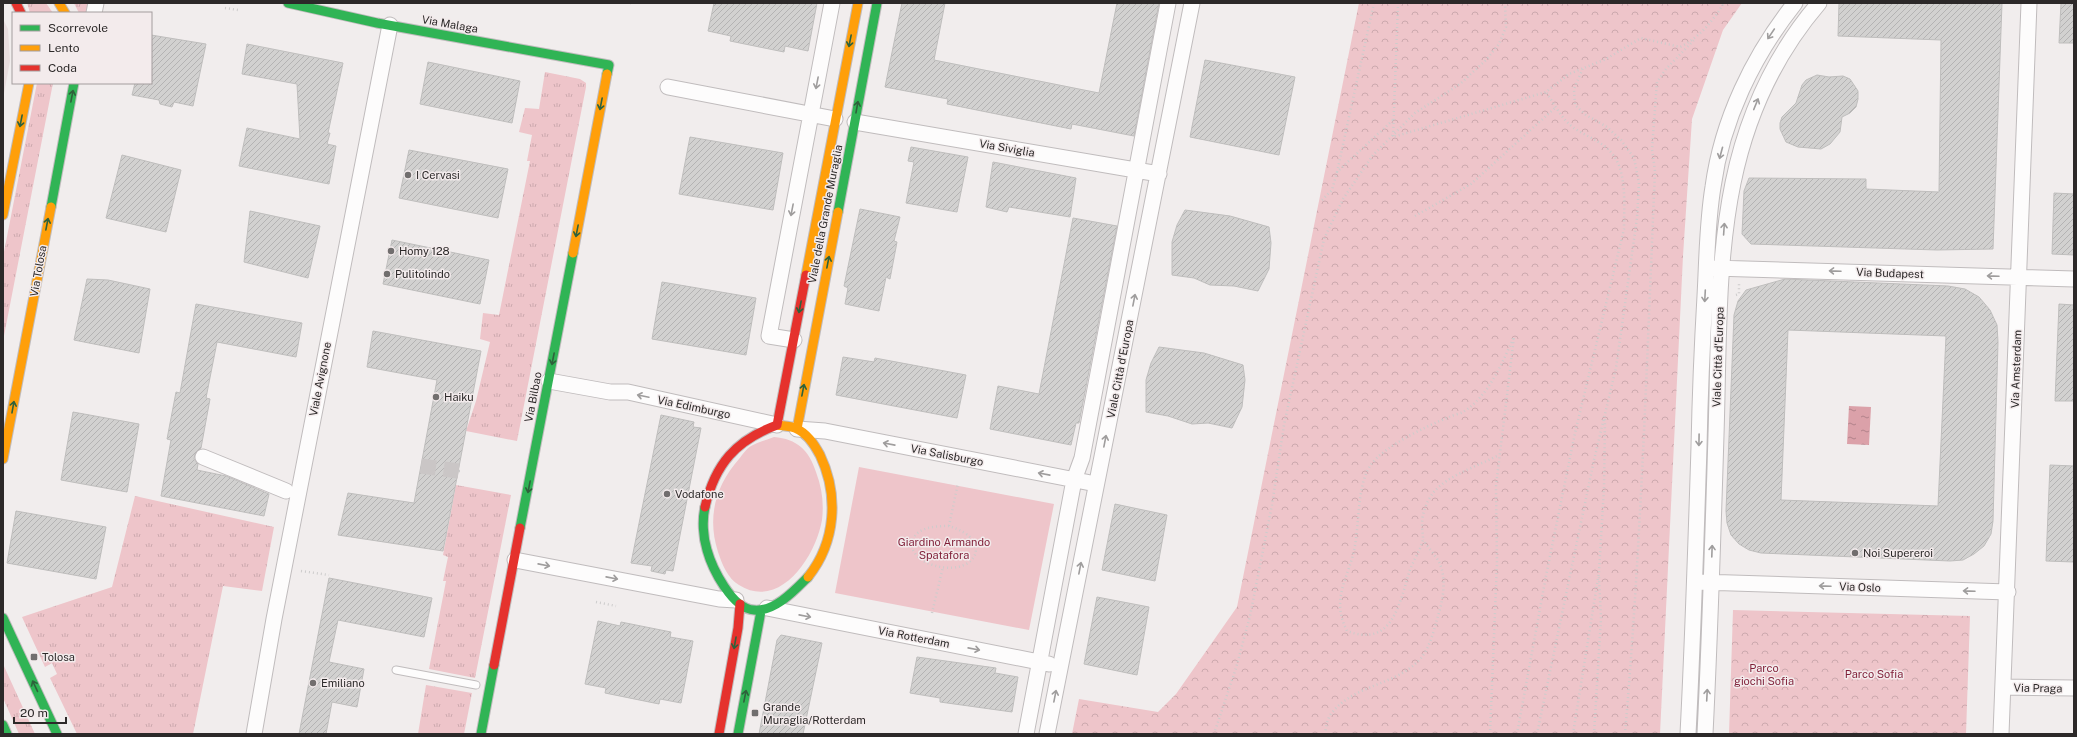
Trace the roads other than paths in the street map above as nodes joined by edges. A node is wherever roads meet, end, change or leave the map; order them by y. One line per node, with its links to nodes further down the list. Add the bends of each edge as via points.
1 (16, 3): 12 (street)
2 (59, 3): 13 (street)
3 (288, 3): 14 (street, Via Malaga)
4 (832, 3): 19 (street, one-way to 19)
5 (858, 3): 20 (street, Viale della Grande Muraglia, one-way to 20)
6 (877, 3): 21 (street, Viale della Grande Muraglia, one-way to 6)
7 (1168, 3): 22 (street, Viale Città d'Europa)
8 (1192, 3): 23 (street, Viale Città d'Europa)
9 (1794, 3): 25 (street, Viale Città d'Europa, one-way to 25, via 1754,62 1730,121 1713,185)
10 (1819, 3): 26 (street, Viale Città d'Europa, one-way to 10, via 1725,222 1731,186 1755,106 1785,46)
11 (2029, 3): 27 (street, Via Amsterdam)
12 (20, 12)
13 (64, 12)
14 (390, 25): 15 (street, Via Malaga); 55 (street, Viale Avignone, via 274,619)
15 (609, 65): 30 (street, Via Bilbao, one-way to 30)
16 (29, 84): 24 (street, one-way to 24)
17 (74, 84): 35 (street, Via Tolosa, one-way to 17)
18 (668, 87): 19 (street)
19 (810, 114): 20 (street); 29 (street, one-way to 29, via 769,336)
20 (835, 119): 29 (street, Viale della Grande Muraglia, one-way to 29)
21 (855, 122): 22 (street, Via Siviglia); 33 (street, Viale della Grande Muraglia, one-way to 21)
22 (1138, 170): 23 (street, Via Siviglia); 36 (street, Viale Città d'Europa, via 1082,458)
23 (1159, 174): 37 (street, Viale Città d'Europa, one-way to 23)
24 (3, 215)
25 (1706, 268): 26 (street, Via Budapest); 31 (street, Viale Città d'Europa, one-way to 31)
26 (1722, 268): 27 (street, Via Budapest, one-way to 26); 31 (street, Viale Città d'Europa)
27 (2019, 277): 28 (street, Via Budapest); 42 (street, Via Amsterdam)
28 (2074, 279)
29 (794, 340): 32 (street, Viale della Grande Muraglia)
30 (549, 381): 32 (street, Via Edimburgo, one-way to 30, via 628,392 610,392); 39 (street, Via Bilbao, one-way to 39)
31 (1708, 422): 40 (street, Viale Città d'Europa, one-way to 40); 41 (street, Viale Città d'Europa, one-way to 31)
32 (777, 425): 33 (street); 43 (street, via 750,437 729,455 715,475 706,499 703,525 708,556 720,579)
33 (797, 429): 36 (street, Via Salisburgo, one-way to 33, via 825,431); 44 (street, via 816,450 826,472 834,499 832,524 827,545 811,573 787,597)
34 (203, 457): 38 (street)
35 (3, 459)
36 (1074, 480): 37 (street, Via Salisburgo); 46 (street, Viale Città d'Europa)
37 (1096, 484): 47 (street, Viale Città d'Europa, one-way to 37)
38 (286, 491)
39 (515, 560): 43 (street, one-way to 43); 56 (street, Via Bilbao)
40 (1696, 582): 41 (street, Via Oslo); 61 (street, Viale Città d'Europa)
41 (1711, 582): 42 (street, Via Oslo, one-way to 41); 62 (street, Viale Città d'Europa, one-way to 41)
42 (2008, 592): 50 (street, Via Amsterdam)
43 (738, 602): 44 (street, via 750,610); 57 (street, one-way to 57, via 738,628)
44 (764, 609): 46 (street, Via Rotterdam, one-way to 46); 58 (street, one-way to 44)
45 (3, 618): 54 (street, one-way to 45)
46 (1040, 662): 47 (street, Via Rotterdam); 59 (street, Viale Città d'Europa)
47 (1061, 666): 60 (street, Viale Città d'Europa, one-way to 47)
48 (396, 670): 49 (lane)
49 (476, 685)
50 (2003, 687): 51 (street, Via Praga); 63 (street, Via Amsterdam)
51 (2074, 688)
52 (3, 725): 53 (street)
53 (7, 734)
54 (57, 734)
55 (254, 734)
56 (481, 734)
57 (719, 734)
58 (738, 734)
59 (1026, 734)
60 (1047, 734)
61 (1688, 734)
62 (1706, 734)
63 (2001, 734)

